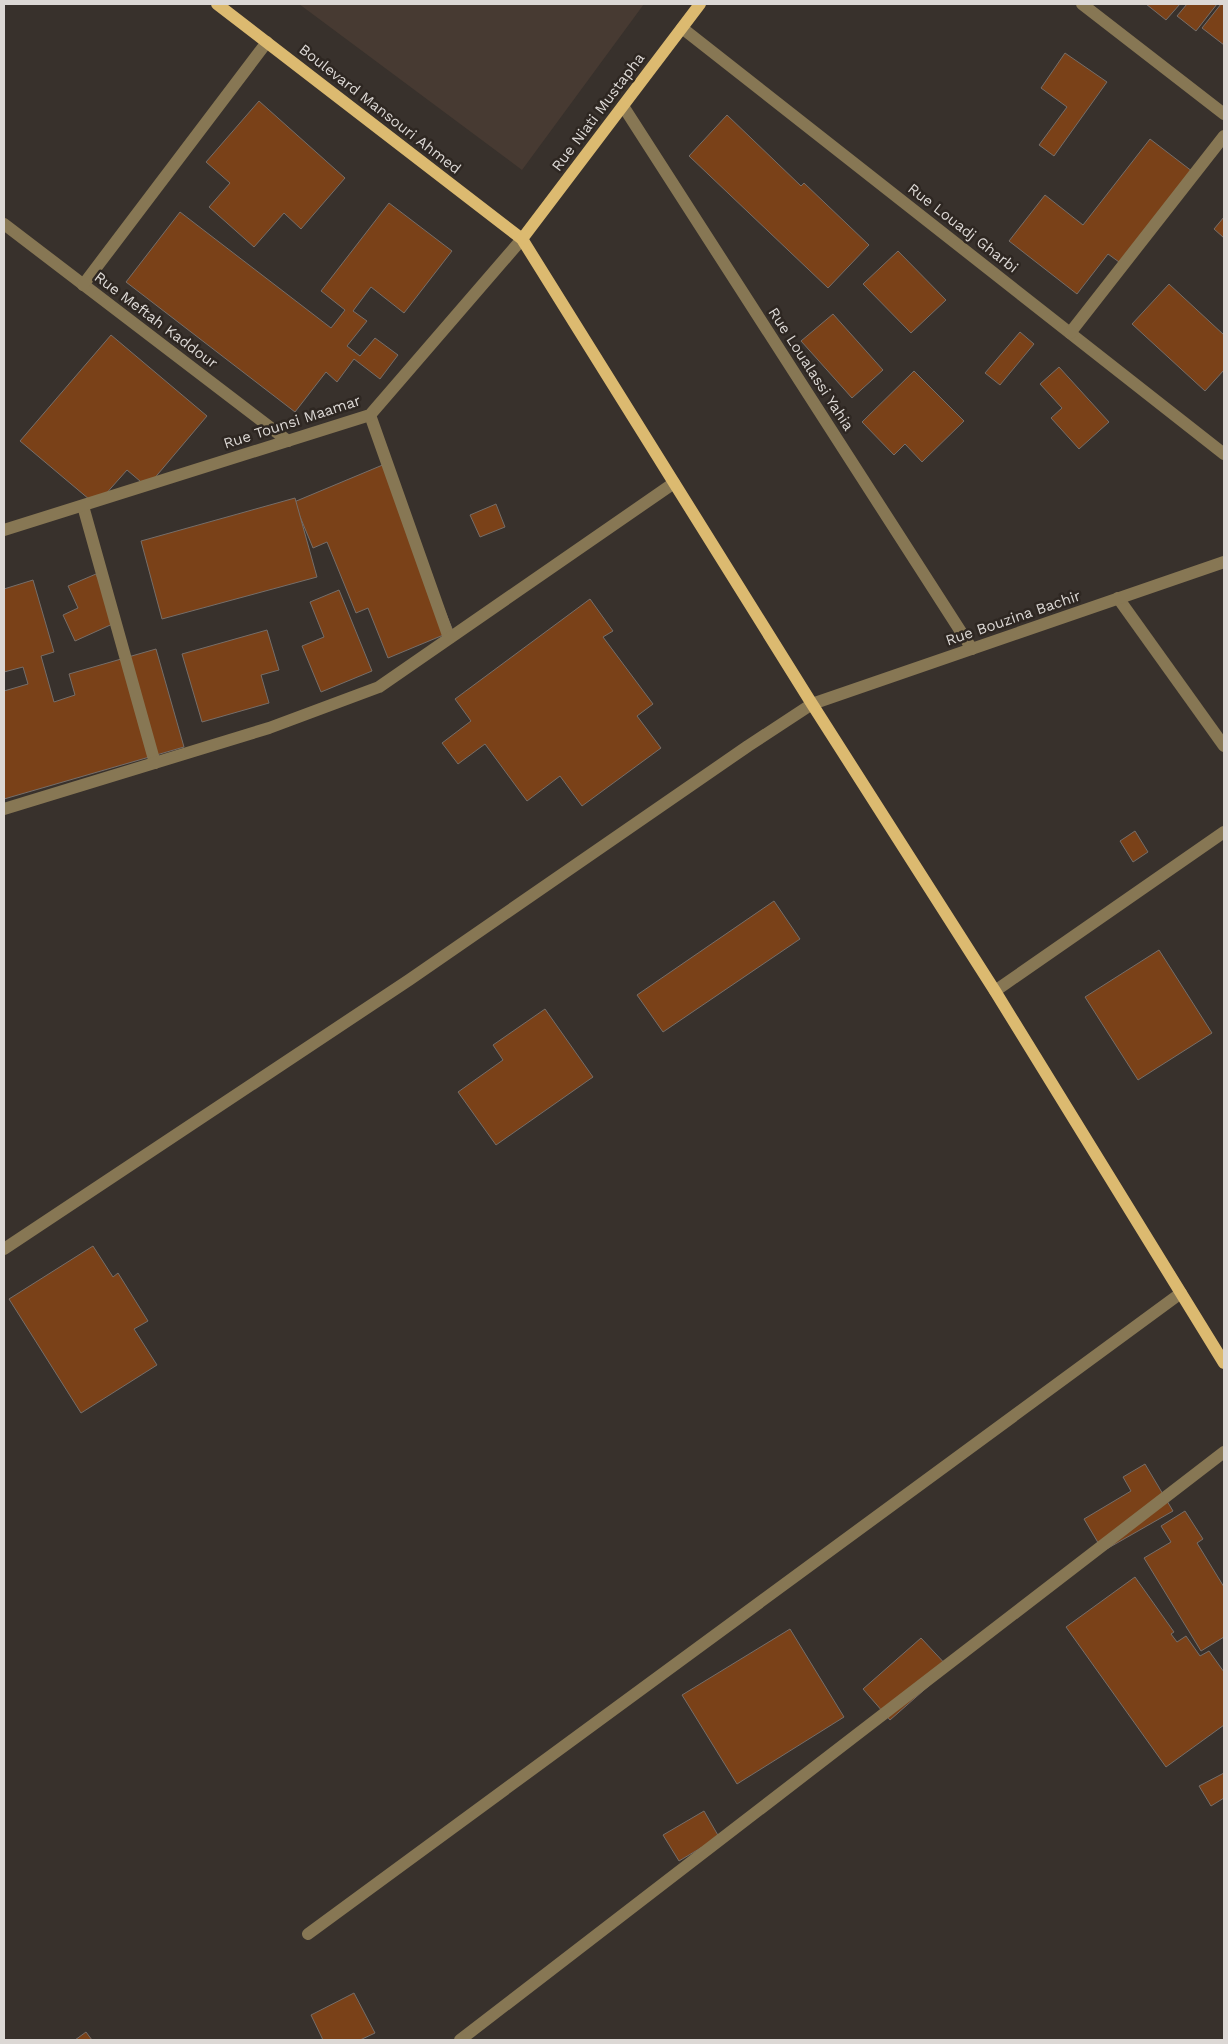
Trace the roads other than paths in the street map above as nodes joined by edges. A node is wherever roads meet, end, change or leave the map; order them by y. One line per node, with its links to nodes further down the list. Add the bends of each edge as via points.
1 (217, 4): 5 (main road, Boulevard Mansouri Ahmed)
2 (700, 4): 4 (main road, Rue Niati Mustapha)
3 (1082, 4): 7 (street)
4 (682, 28): 6 (main road, Rue Niati Mustapha); 12 (street, Rue Louadj Gharbi)
5 (267, 42): 10 (main road, Boulevard Mansouri Ahmed); 11 (street)
6 (623, 106): 10 (main road, Rue Niati Mustapha); 22 (street, Rue Loualassi Yahia)
7 (1224, 114)
8 (1224, 136): 12 (street)
9 (4, 224): 11 (street, Rue Meftah Kaddour)
10 (522, 239): 13 (street, Rue Tounsi Maamar); 16 (main road)
11 (83, 285): 14 (street, Rue Meftah Kaddour)
12 (1070, 333): 15 (street, Rue Louadj Gharbi)
13 (370, 416): 14 (street, Rue Tounsi Maamar); 21 (street)
14 (288, 441): 17 (street, Rue Tounsi Maamar)
15 (1224, 454)
16 (674, 483): 21 (street); 23 (main road)
17 (83, 506): 18 (street, Rue Tounsi Maamar); 25 (street)
18 (4, 530)
19 (1224, 562): 20 (street, Rue Bouzina Bachir)
20 (1118, 598): 22 (street, Rue Bouzina Bachir); 24 (street)
21 (449, 638): 25 (street, via 378,686 269,728)
22 (972, 649): 23 (street, Rue Bouzina Bachir)
23 (812, 704): 28 (main road); 29 (street, Rue Bouzina Bachir, via 409,980)
24 (1224, 746)
25 (155, 763): 26 (street)
26 (4, 810)
27 (1224, 832): 28 (street)
28 (994, 991): 30 (main road)
29 (4, 1249)
30 (1181, 1293): 31 (main road); 33 (street)
31 (1224, 1364)
32 (1224, 1452): 34 (street)
33 (308, 1934)
34 (460, 2040)

